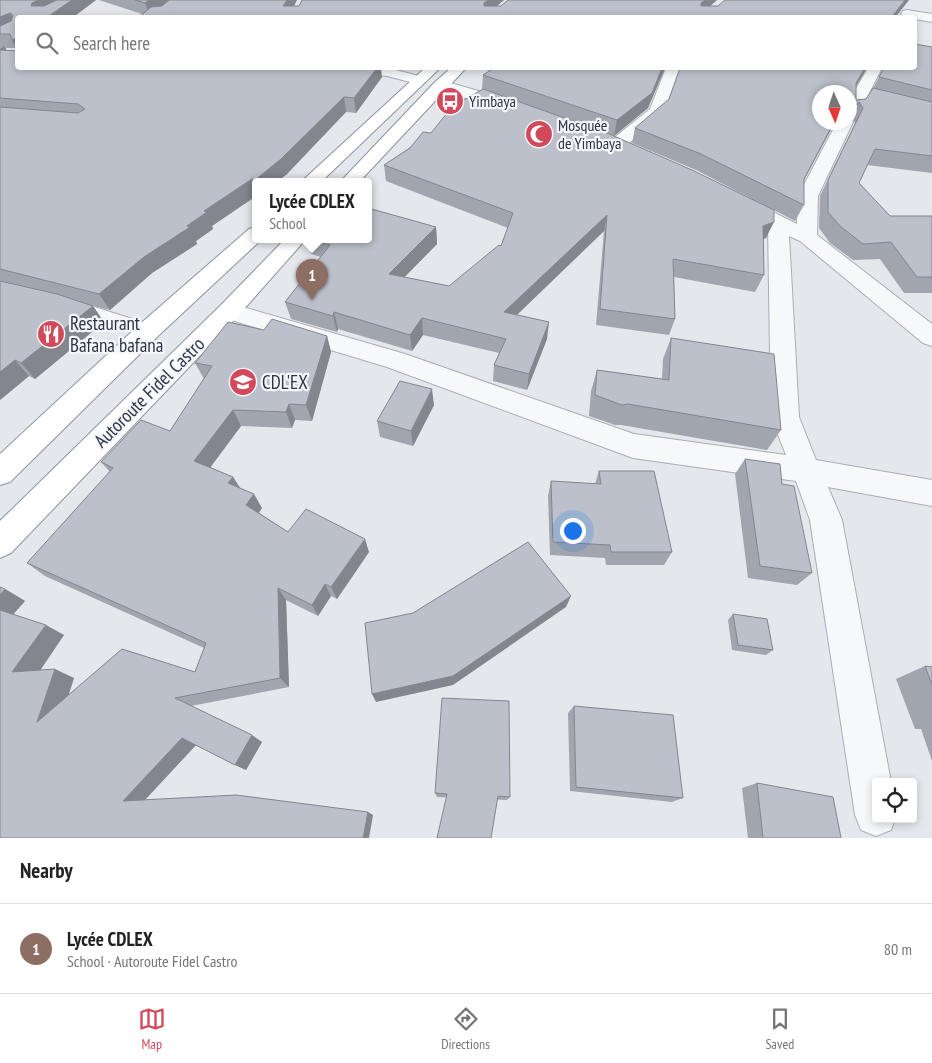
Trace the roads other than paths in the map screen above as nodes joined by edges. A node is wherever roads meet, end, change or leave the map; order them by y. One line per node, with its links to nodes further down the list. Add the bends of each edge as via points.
1 (916, 0): 2 (street)
2 (907, 15)
3 (917, 17): 4 (street)
4 (932, 18)
5 (368, 70): 10 (street)
6 (430, 70): 10 (highway)
7 (457, 70): 11 (highway)
8 (672, 70): 17 (street, via 657,111)
9 (874, 70): 12 (street)
10 (418, 80): 19 (highway)
11 (440, 85): 14 (street, via 484,97); 20 (highway)
12 (858, 95): 13 (street)
13 (932, 113)
14 (526, 114)
15 (841, 130): 24 (street, via 808,196)
16 (598, 139): 17 (street)
17 (616, 145): 18 (street)
18 (634, 153)
19 (314, 178)
20 (353, 178)
21 (745, 205): 22 (street)
22 (778, 222): 24 (street); 30 (street, via 785,417)
23 (252, 237): 28 (highway)
24 (807, 237): 29 (street)
25 (292, 243): 27 (highway, Autoroute Fidel Castro)
26 (63, 303): 28 (lane)
27 (229, 311): 30 (street, via 396,360 633,446); 33 (highway, Autoroute Fidel Castro)
28 (149, 330): 31 (highway)
29 (932, 337)
30 (805, 470): 32 (street); 34 (street, via 826,520)
31 (0, 473)
32 (932, 493)
33 (0, 543)
34 (872, 791)
35 (877, 823): 36 (street)
36 (880, 838)

